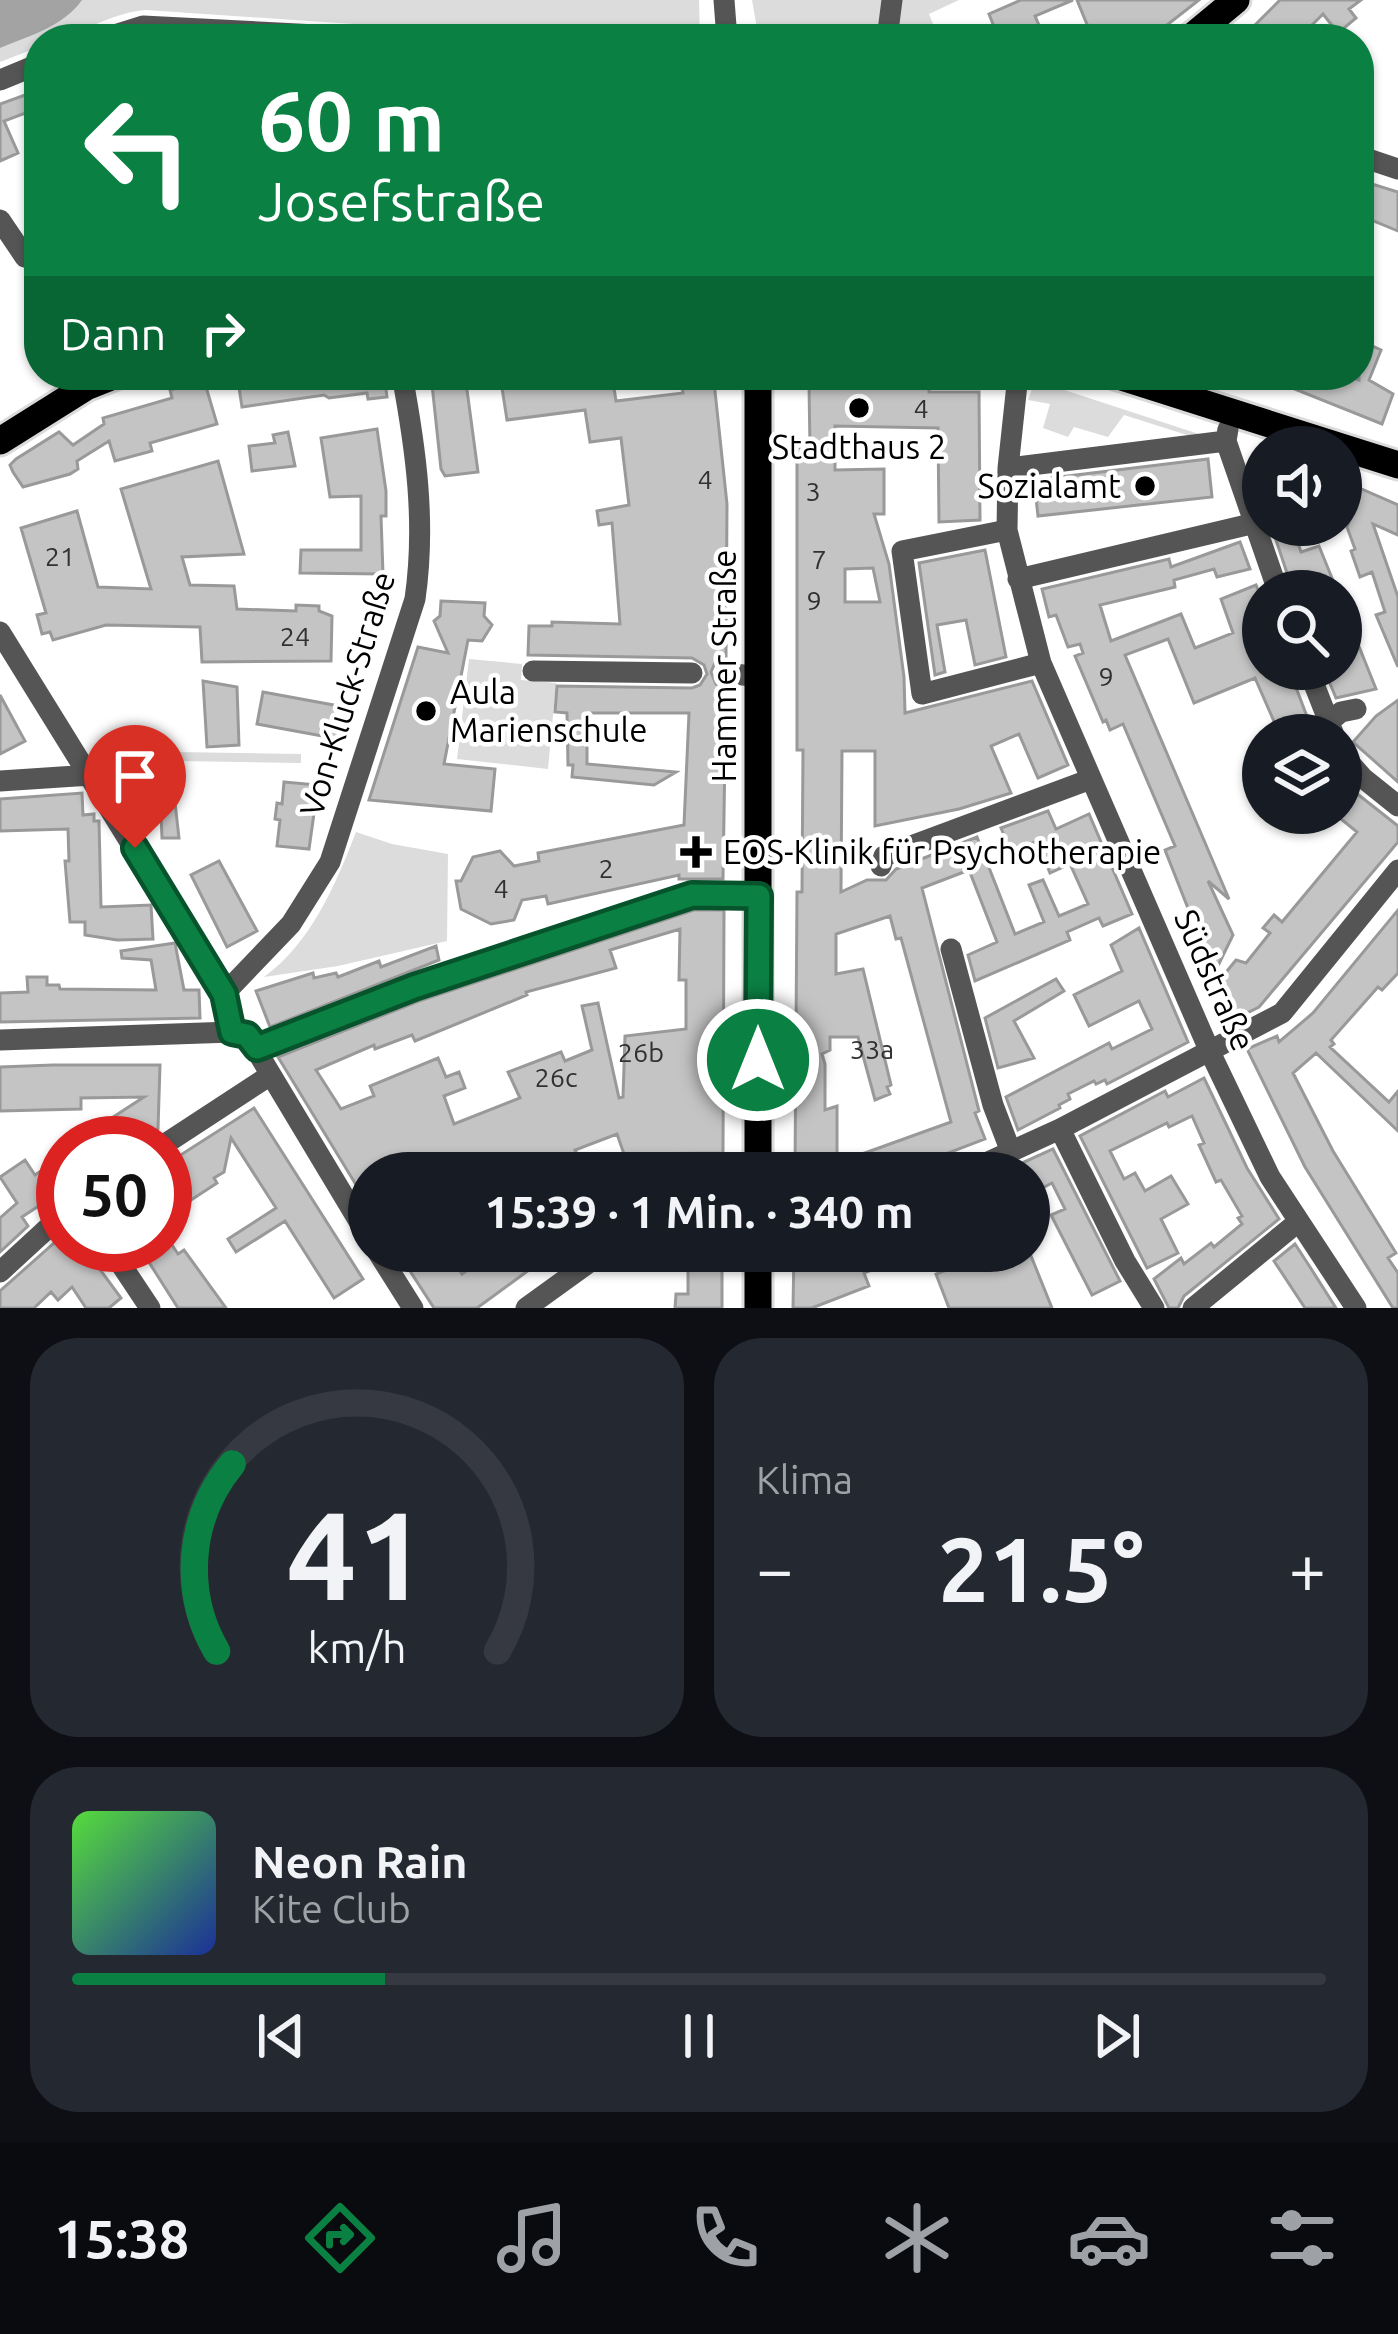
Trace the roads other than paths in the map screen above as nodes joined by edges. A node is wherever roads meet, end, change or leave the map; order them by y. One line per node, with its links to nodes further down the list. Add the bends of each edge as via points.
1 (1236, 0): 2 (main road)
2 (1207, 24)
3 (0, 220): 4 (street)
4 (24, 256)
5 (66, 390): 11 (main road)
6 (405, 390): 36 (street, Von-Kluck-Straße, via 421,508 415,599 330,862 291,924)
7 (758, 390): 24 (main road, Hammer Straße)
8 (1016, 390): 14 (street, Südstraße)
9 (1163, 390): 10 (main road)
10 (1232, 411): 12 (street); 13 (main road)
11 (0, 441)
12 (1226, 441): 14 (street); 15 (street)
13 (1398, 465)
14 (1008, 468): 17 (street, Südstraße)
15 (1242, 494)
16 (1242, 526): 18 (street)
17 (1007, 530): 18 (street, Südstraße); 20 (street, via 902,551 922,694)
18 (1018, 579): 20 (street, Südstraße)
19 (0, 632): 27 (street)
20 (1041, 663): 29 (street, Südstraße)
21 (533, 671): 22 (street)
22 (692, 673)
23 (726, 673): 24 (street)
24 (760, 677): 34 (main road, Hammer Straße)
25 (1355, 709): 26 (street)
26 (1340, 714)
27 (91, 775): 30 (street); 36 (street)
28 (1362, 777): 31 (street)
29 (1090, 779): 32 (street, via 884,856); 40 (street, Südstraße)
30 (0, 781)
31 (1398, 806)
32 (881, 866)
33 (1398, 870): 40 (street, via 1282,1013)
34 (759, 896): 39 (street, via 692,895); 44 (main road, Hammer Straße)
35 (951, 949): 45 (street)
36 (224, 994): 37 (street)
37 (232, 1032): 38 (street); 39 (street)
38 (0, 1040)
39 (257, 1048): 41 (street)
40 (1210, 1052): 43 (street); 47 (street, Südstraße)
41 (268, 1076): 42 (street); 46 (street)
42 (192, 1126)
43 (1060, 1130): 45 (street); 58 (street)
44 (758, 1152)
45 (1011, 1152)
46 (348, 1204)
47 (1298, 1222): 59 (street); 60 (street, Südstraße)
48 (36, 1239): 49 (street)
49 (0, 1272)
50 (126, 1272): 54 (street)
51 (390, 1272): 55 (street)
52 (576, 1272): 56 (street)
53 (758, 1272): 57 (main road)
54 (150, 1308)
55 (413, 1308)
56 (526, 1308)
57 (758, 1308)
58 (1154, 1308)
59 (1193, 1308)
60 (1356, 1308)

